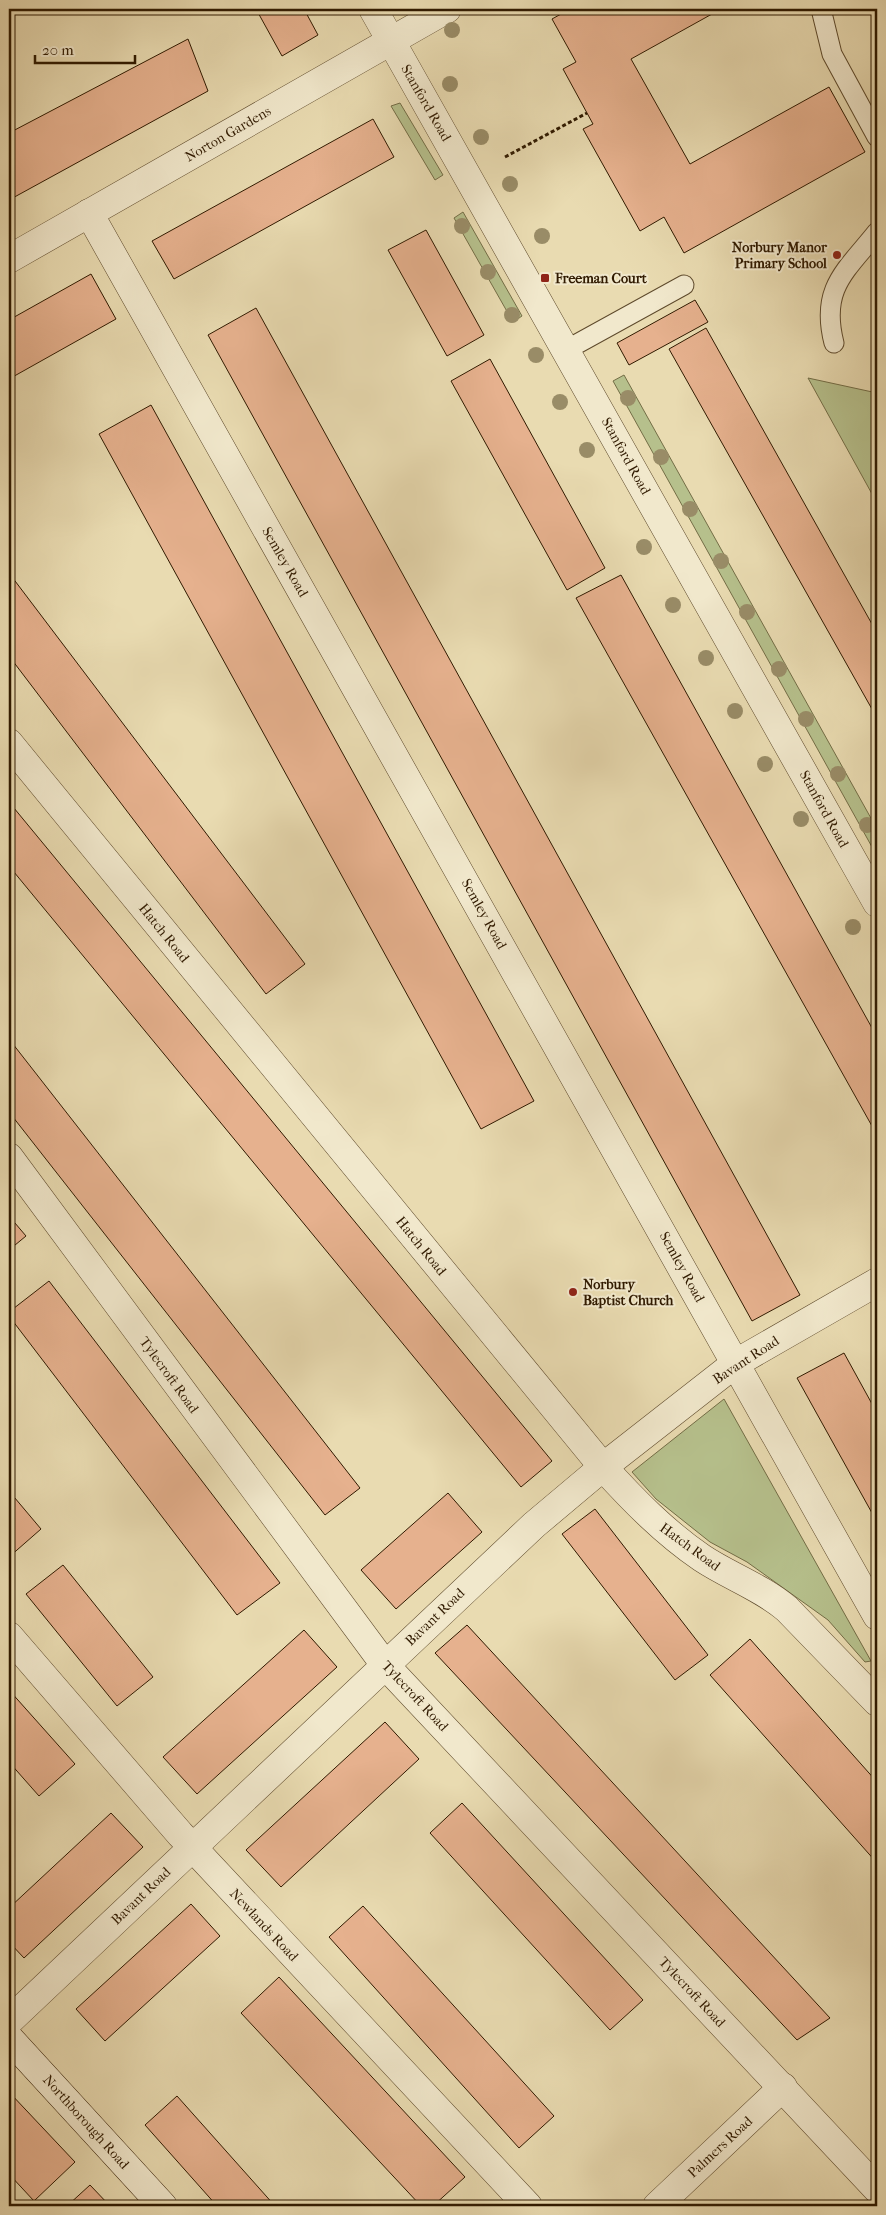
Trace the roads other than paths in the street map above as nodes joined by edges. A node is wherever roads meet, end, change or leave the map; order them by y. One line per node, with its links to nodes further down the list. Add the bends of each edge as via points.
1 (374, 9): 4 (street, Stanford Road)
2 (446, 9): 4 (street, Norton Gardens)
3 (821, 9): 5 (lane, via 832,54)
4 (391, 40): 6 (street, Norton Gardens); 11 (street, Stanford Road)
5 (877, 137)
6 (89, 213): 8 (street, Norton Gardens); 16 (street, Semley Road)
7 (877, 232): 10 (lane, via 835,288 828,313)
8 (9, 259)
9 (684, 285): 11 (lane)
10 (834, 343)
11 (566, 350): 13 (street, Stanford Road)
12 (9, 743): 17 (street, Hatch Road)
13 (877, 903)
14 (9, 1156): 20 (street, Tylecroft Road)
15 (877, 1282): 16 (street, Bavant Road)
16 (736, 1364): 17 (street, Bavant Road); 18 (street, Semley Road)
17 (603, 1467): 20 (street, Bavant Road, via 520,1538); 21 (street, Hatch Road, via 644,1512 673,1536 701,1557 774,1598 787,1609)
18 (877, 1616)
19 (9, 1636): 22 (street, Newlands Road)
20 (385, 1665): 22 (street, Bavant Road); 25 (street, Tylecroft Road)
21 (877, 1702)
22 (192, 1847): 23 (street, Bavant Road); 28 (street, Newlands Road)
23 (9, 2022)
24 (9, 2038): 27 (street, Northborough Road)
25 (783, 2087): 26 (street, Tylecroft Road); 29 (street, Palmers Road)
26 (877, 2189)
27 (162, 2206)
28 (528, 2206)
29 (657, 2206)

